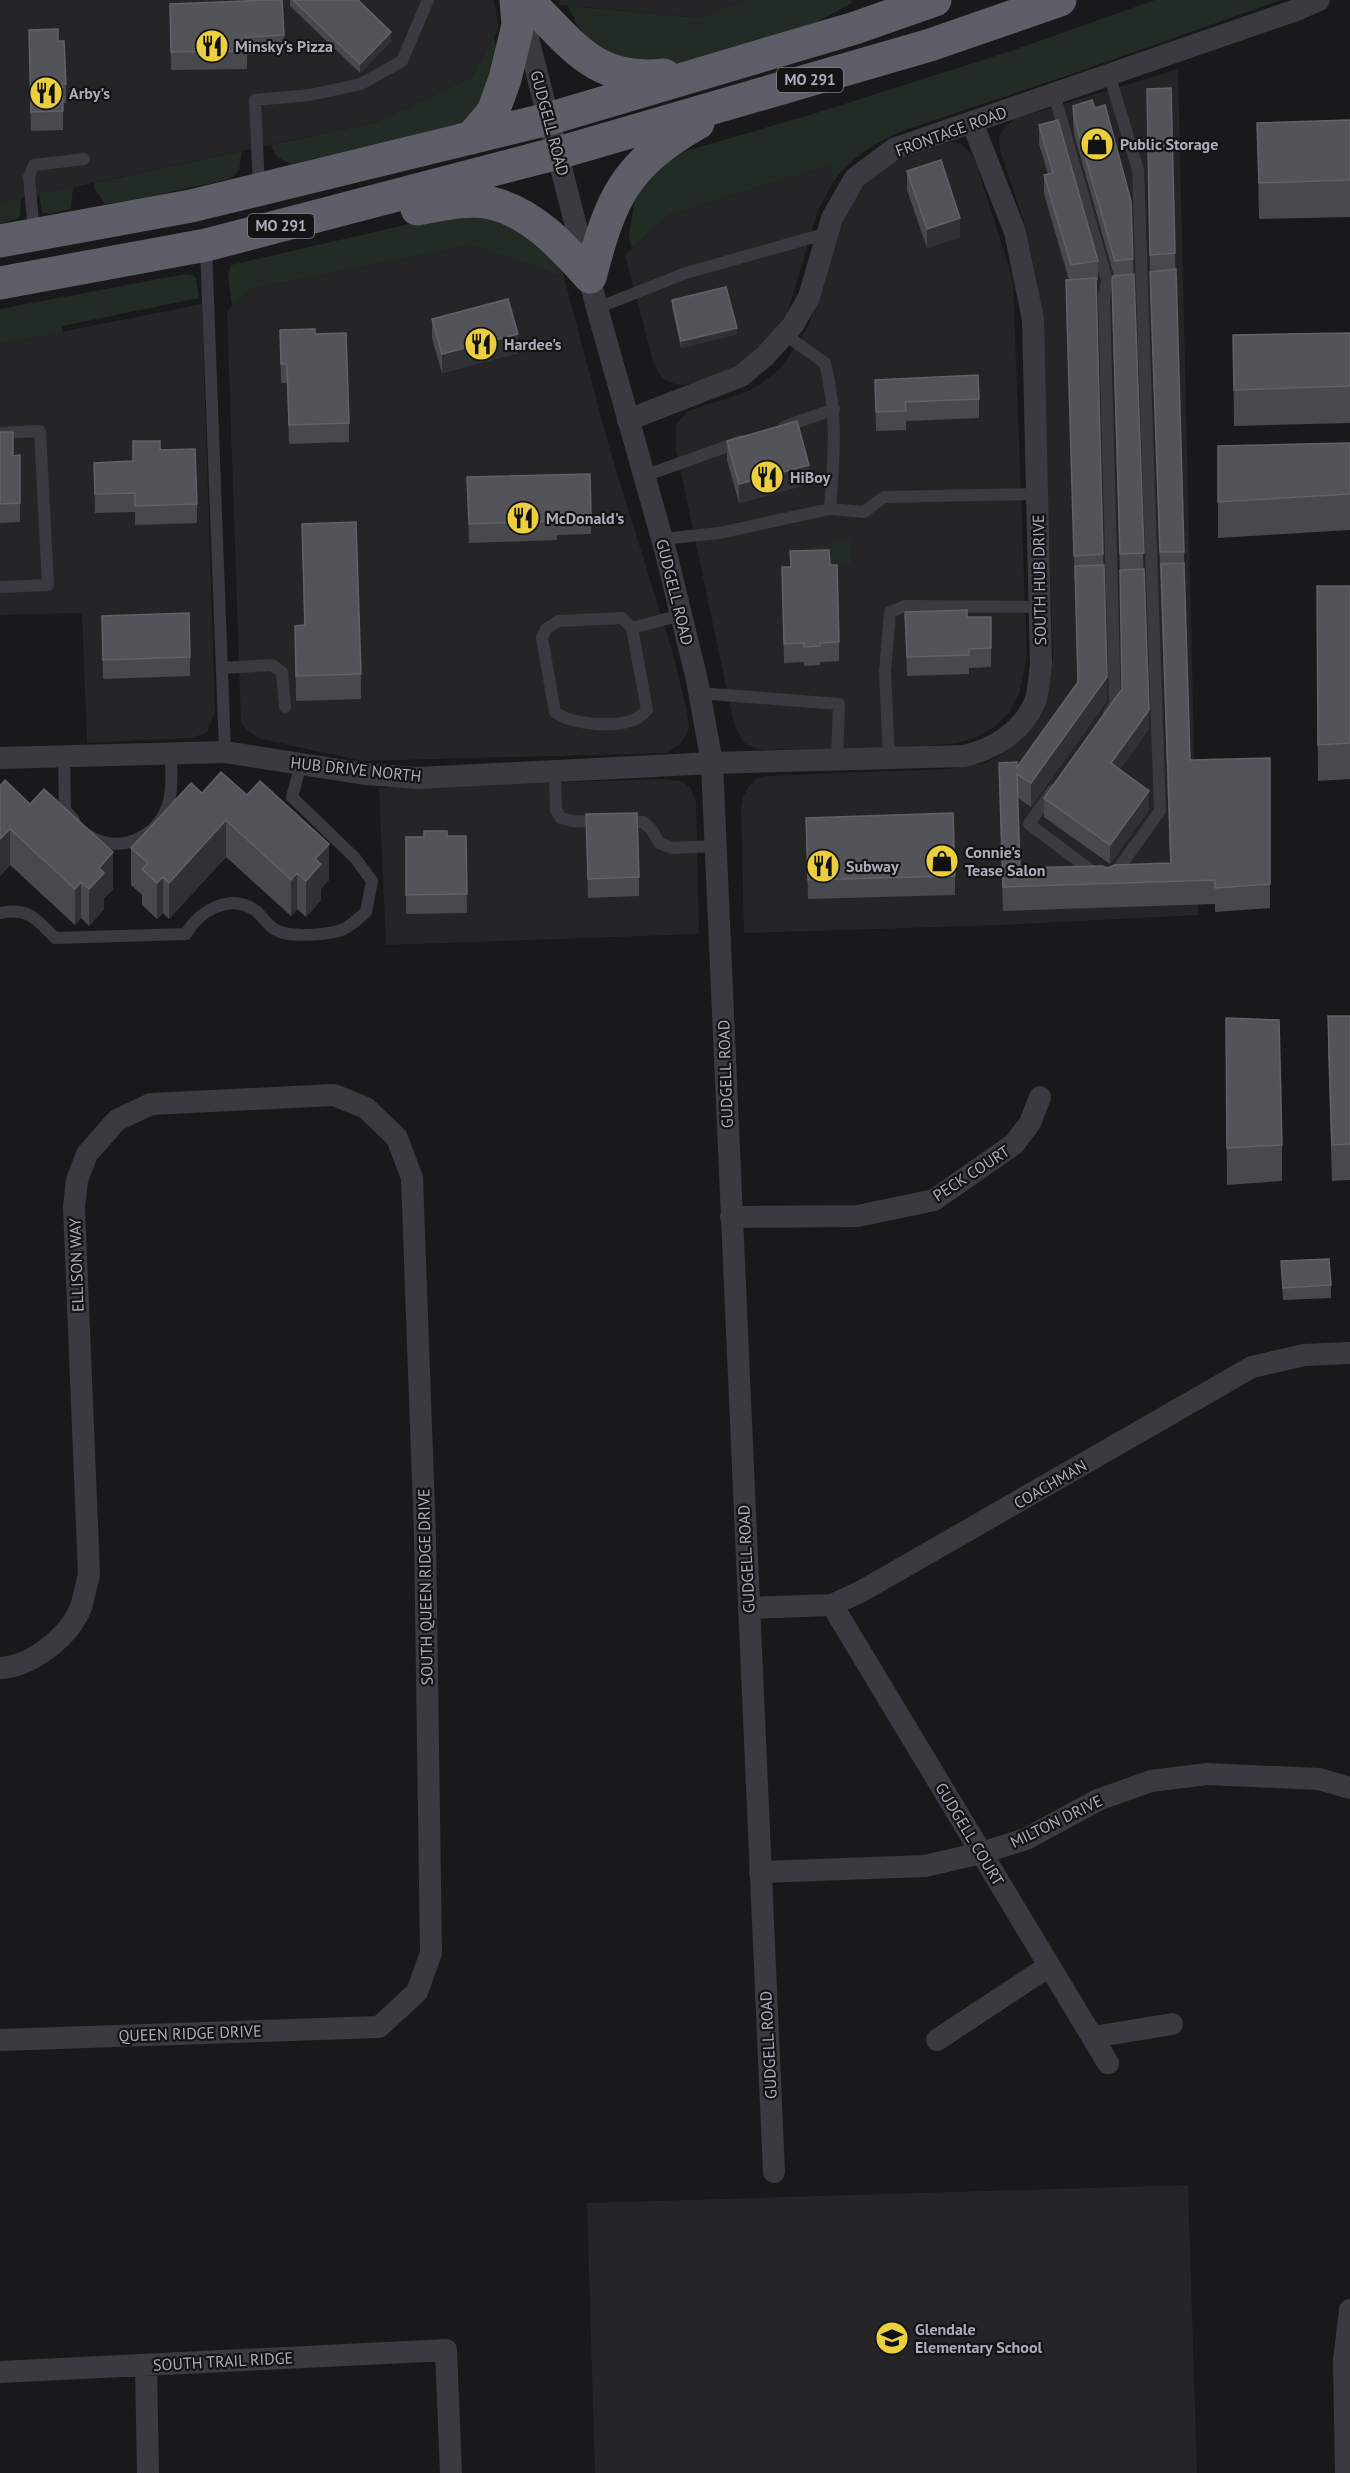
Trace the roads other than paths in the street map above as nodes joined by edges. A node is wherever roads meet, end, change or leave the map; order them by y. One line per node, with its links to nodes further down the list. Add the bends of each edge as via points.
1 (428, 0): 17 (lane, via 402,61 361,84 310,95 255,100)
2 (517, 0): 12 (street, GUDGELL ROAD); 14 (highway, via 518,25 506,79 493,112)
3 (527, 0): 8 (highway, via 570,45 609,70 651,76)
4 (935, 0): 7 (highway, MO 291)
5 (1060, 0): 11 (highway, MO 291, via 930,45)
6 (1319, 0): 9 (street, FRONTAGE ROAD)
7 (899, 6): 8 (highway, MO 291, via 855,28)
8 (719, 68): 12 (highway, MO 291)
9 (1109, 74): 10 (street, FRONTAGE ROAD); 23 (lane, via 1138,170)
10 (1054, 94): 13 (street, FRONTAGE ROAD); 25 (lane)
11 (734, 102): 15 (highway, MO 291); 26 (highway, via 672,138 640,163 626,181 601,236)
12 (548, 119): 14 (highway, MO 291); 15 (street, GUDGELL ROAD)
13 (972, 122): 19 (street, FRONTAGE ROAD, via 894,149 855,178 832,218); 32 (street, SOUTH HUB DRIVE, via 1015,232 1033,319)
14 (471, 138): 17 (highway, MO 291)
15 (558, 153): 18 (highway, MO 291); 26 (street, GUDGELL ROAD)
16 (84, 159): 20 (lane, via 34,165 29,177)
17 (259, 190): 20 (highway, MO 291)
18 (299, 221): 22 (highway, MO 291); 26 (highway, via 362,219 449,203 490,203 531,221 569,254)
19 (828, 233): 26 (lane, via 686,273); 27 (street, FRONTAGE ROAD, via 809,297)
20 (34, 234): 21 (highway, MO 291)
21 (0, 240)
22 (206, 245): 24 (highway, MO 291); 39 (lane)
23 (1148, 282): 25 (lane); 52 (lane, via 1160,811 1108,884 1029,824)
24 (0, 284)
25 (1110, 287): 42 (lane, via 1115,704)
26 (593, 293): 29 (street, GUDGELL ROAD)
27 (784, 334): 28 (lane, via 825,363); 29 (street, FRONTAGE ROAD, via 741,376)
28 (834, 409): 31 (lane); 33 (lane, via 836,435)
29 (628, 420): 31 (street, GUDGELL ROAD)
30 (0, 433): 35 (lane, via 40,431 48,585)
31 (644, 476): 34 (street, GUDGELL ROAD)
32 (1037, 494): 33 (lane, via 884,497 864,512); 36 (street, SOUTH HUB DRIVE)
33 (830, 509): 34 (lane, via 719,533)
34 (662, 539): 37 (street, GUDGELL ROAD)
35 (0, 587)
36 (1040, 607): 47 (street, SOUTH HUB DRIVE, via 1041,665 1035,701 1007,738 984,752 964,756); 47 (lane, via 905,606 891,612 885,671)
37 (681, 615): 38 (lane); 40 (street, GUDGELL ROAD)
38 (632, 628): 38 (lane, via 647,710 620,723 585,723 555,712 542,638 546,629 559,621 622,618)
39 (222, 668): 41 (lane, via 279,668); 43 (lane)
40 (699, 693): 48 (lane, via 839,704); 49 (street, GUDGELL ROAD)
41 (285, 707)
42 (1102, 722)
43 (225, 752): 44 (street, HUB DRIVE NORTH); 50 (street, HUB DRIVE NORTH)
44 (171, 753): 45 (street, HUB DRIVE NORTH); 45 (lane, via 170,800 147,834 129,844 99,843 65,810)
45 (64, 756): 46 (street, HUB DRIVE NORTH)
46 (0, 758)
47 (889, 758): 48 (street, SOUTH HUB DRIVE)
48 (837, 760): 49 (street, SOUTH HUB DRIVE)
49 (712, 763): 51 (street, HUB DRIVE NORTH); 53 (street, GUDGELL ROAD)
50 (301, 764): 51 (street, HUB DRIVE NORTH, via 418,778); 54 (lane, via 292,797 355,858 372,881 366,912 344,929 322,934 280,932 255,910 228,903 213,907 186,934 55,938 28,913)
51 (555, 771): 53 (lane, via 556,810 561,818 643,822 659,843 673,848)
52 (1062, 778)
53 (716, 846): 57 (street, GUDGELL ROAD)
54 (0, 913)
55 (1040, 1097): 57 (street, PECK COURT, via 1030,1122 1014,1144 934,1200 858,1216)
56 (391, 1132): 61 (street, ELLISON WAY, via 366,1108 334,1095 151,1104 117,1120 87,1154 77,1180 74,1207 89,1575 80,1609 60,1638 31,1659); 67 (street, SOUTH QUEEN RIDGE DRIVE, via 412,1178 425,1537 430,1953 417,1992)
57 (731, 1217): 60 (street, GUDGELL ROAD)
58 (1350, 1353): 59 (street, COACHMAN, via 1304,1354 1252,1367 873,1586)
59 (832, 1605): 60 (street, COACHMAN); 63 (street, GUDGELL COURT)
60 (748, 1608): 64 (street, GUDGELL ROAD)
61 (0, 1668)
62 (1350, 1788): 63 (street, MILTON DRIVE, via 1319,1779 1207,1774 1151,1781 1098,1800 1026,1839)
63 (981, 1853): 64 (street, MILTON DRIVE, via 925,1866); 65 (street, GUDGELL COURT)
64 (760, 1872): 72 (street, GUDGELL ROAD)
65 (1049, 1966): 68 (street, GUDGELL COURT); 70 (street)
66 (1172, 2024): 68 (street)
67 (379, 2027): 69 (street, QUEEN RIDGE DRIVE)
68 (1093, 2037): 71 (street, GUDGELL COURT)
69 (0, 2040)
70 (936, 2040)
71 (1108, 2063)
72 (774, 2172)
73 (1350, 2310): 78 (street, via 1344,2360)
74 (146, 2365): 75 (street, SOUTH TRAIL RIDGE); 76 (street); 77 (street, SOUTH TRAIL RIDGE, via 446,2350)
75 (0, 2372)
76 (148, 2473)
77 (451, 2473)
78 (1346, 2473)

